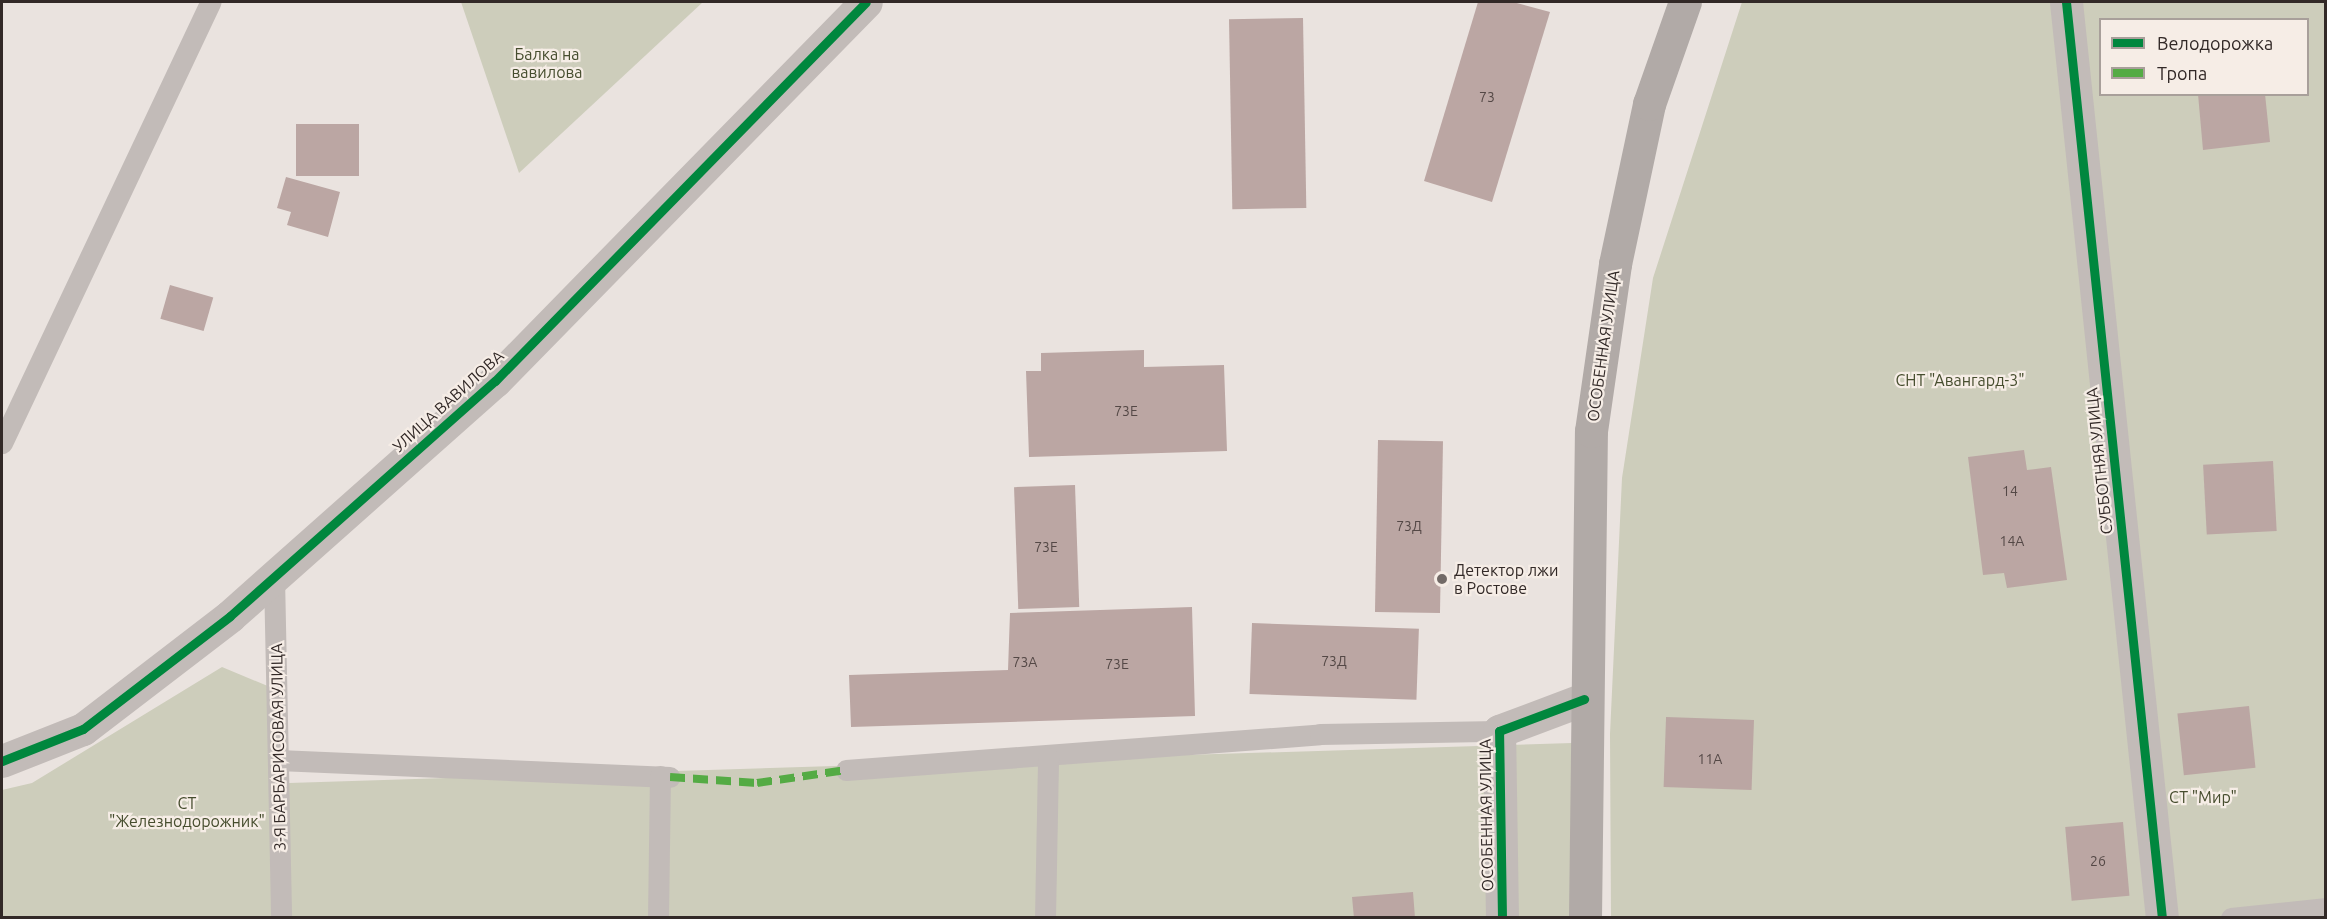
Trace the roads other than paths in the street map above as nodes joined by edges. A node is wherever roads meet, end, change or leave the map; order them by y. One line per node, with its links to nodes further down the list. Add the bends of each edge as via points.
1 (210, 2): 5 (lane)
2 (866, 2): 6 (street, УЛИЦА ВАВИЛОВА, via 495,381)
3 (1685, 2): 7 (main road, ОСОБЕННАЯ УЛИЦА, via 1649,104 1591,431)
4 (2066, 2): 19 (street, СУББОТНЯЯ УЛИЦА)
5 (2, 443)
6 (274, 577): 10 (street, УЛИЦА ВАВИЛОВА, via 83,729); 11 (lane, 3-Я БАРБАРИСОВАЯ УЛИЦА)
7 (1584, 699): 8 (street, ОСОБЕННАЯ УЛИЦА); 18 (main road, ОСОБЕННАЯ УЛИЦА)
8 (1499, 731): 9 (lane, via 1320,734); 17 (street, ОСОБЕННАЯ УЛИЦА)
9 (1048, 758): 12 (lane); 16 (lane)
10 (2, 760)
11 (278, 760): 14 (lane, 3-Я БАРБАРИСОВАЯ УЛИЦА); 15 (lane, via 665,776)
12 (846, 770)
13 (2325, 908): 20 (lane)
14 (281, 918)
15 (658, 918)
16 (1045, 918)
17 (1502, 918)
18 (1585, 918)
19 (2162, 918)
20 (2231, 918)

